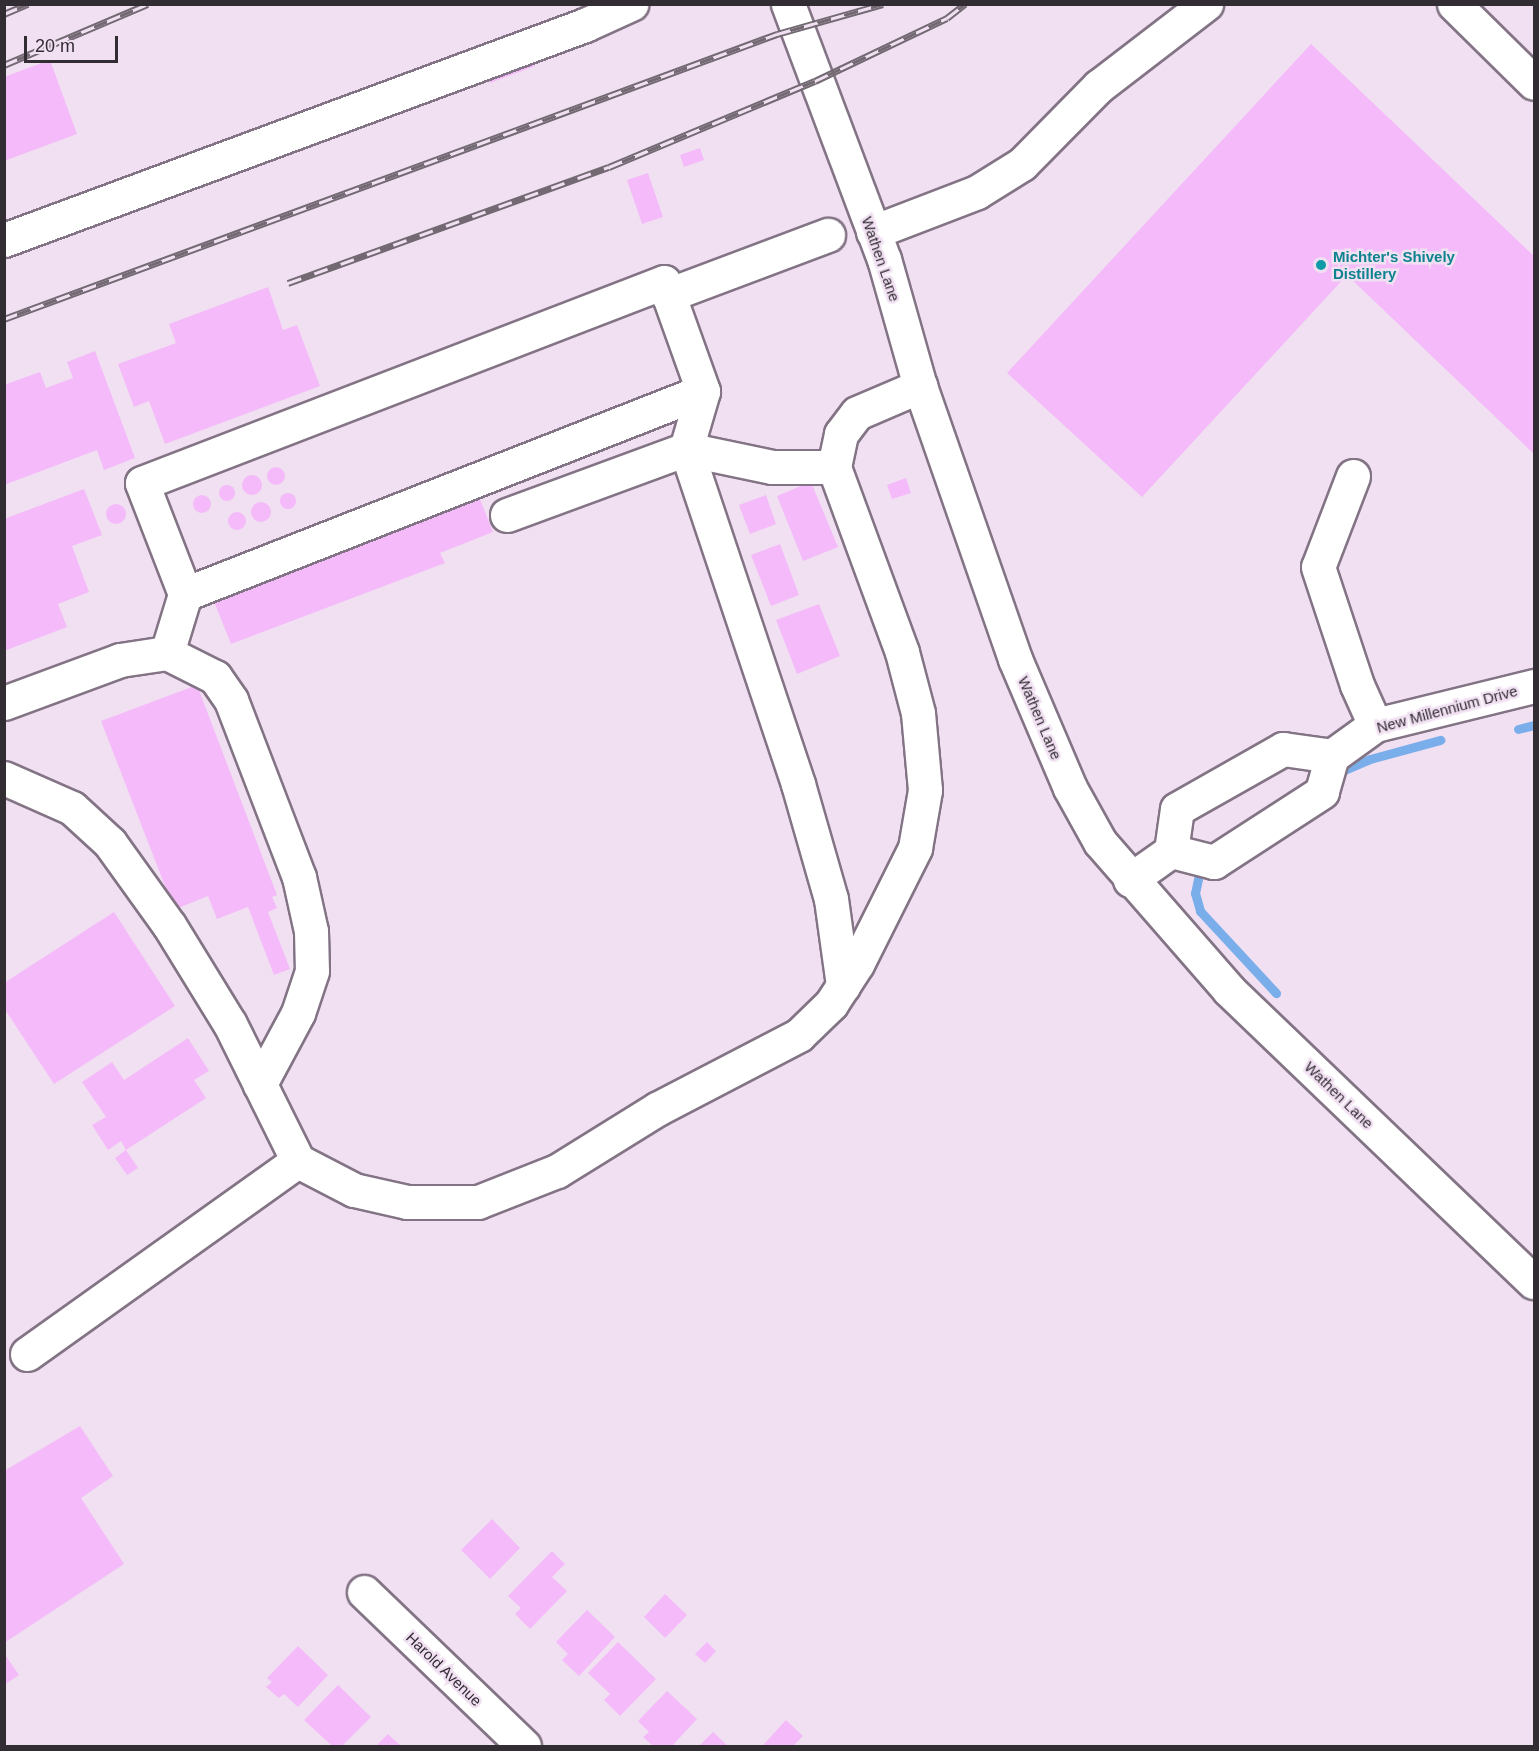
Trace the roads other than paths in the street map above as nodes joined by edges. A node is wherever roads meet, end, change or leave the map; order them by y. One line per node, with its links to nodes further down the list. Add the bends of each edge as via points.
1 (631, 4): 8 (street, via 585,25)
2 (788, 4): 6 (street, Wathen Lane)
3 (1206, 4): 6 (street, via 1099,86 1022,164 977,192)
4 (1454, 4): 5 (street)
5 (1534, 82)
6 (873, 232): 10 (street, Wathen Lane)
7 (828, 235): 9 (street)
8 (4, 240)
9 (668, 295): 11 (street); 16 (street, via 664,282 142,483)
10 (920, 386): 13 (street, via 857,413 841,434); 24 (street, Wathen Lane, via 1019,669 1070,788 1100,842)
11 (703, 391): 12 (street); 16 (street)
12 (686, 449): 13 (street, via 772,467); 15 (street); 25 (street, via 798,784 831,899)
13 (834, 467): 25 (street, via 902,652 918,713 925,790 915,848)
14 (1353, 476): 20 (street, via 1318,567 1357,685)
15 (507, 515)
16 (185, 594): 17 (street)
17 (167, 653): 19 (street, via 120,660); 26 (street, via 215,676 231,700 299,876 311,931 312,971 298,1013)
18 (1534, 686): 20 (street, New Millennium Drive)
19 (4, 703)
20 (1375, 725): 21 (street, New Millennium Drive)
21 (1332, 756): 23 (street, via 1322,792 1214,862); 23 (street, via 1283,749 1177,809)
22 (4, 778): 26 (street, via 72,808 110,843 230,1024)
23 (1171, 851): 24 (street)
24 (1130, 880): 28 (street, Wathen Lane, via 1229,990)
25 (843, 986): 27 (street, via 831,1004 799,1035 657,1110 557,1172 478,1202 407,1202 354,1190)
26 (260, 1084): 27 (street)
27 (298, 1161): 29 (street)
28 (1534, 1282)
29 (27, 1354)
30 (364, 1592): 31 (street, Harold Avenue)
31 (524, 1746)

